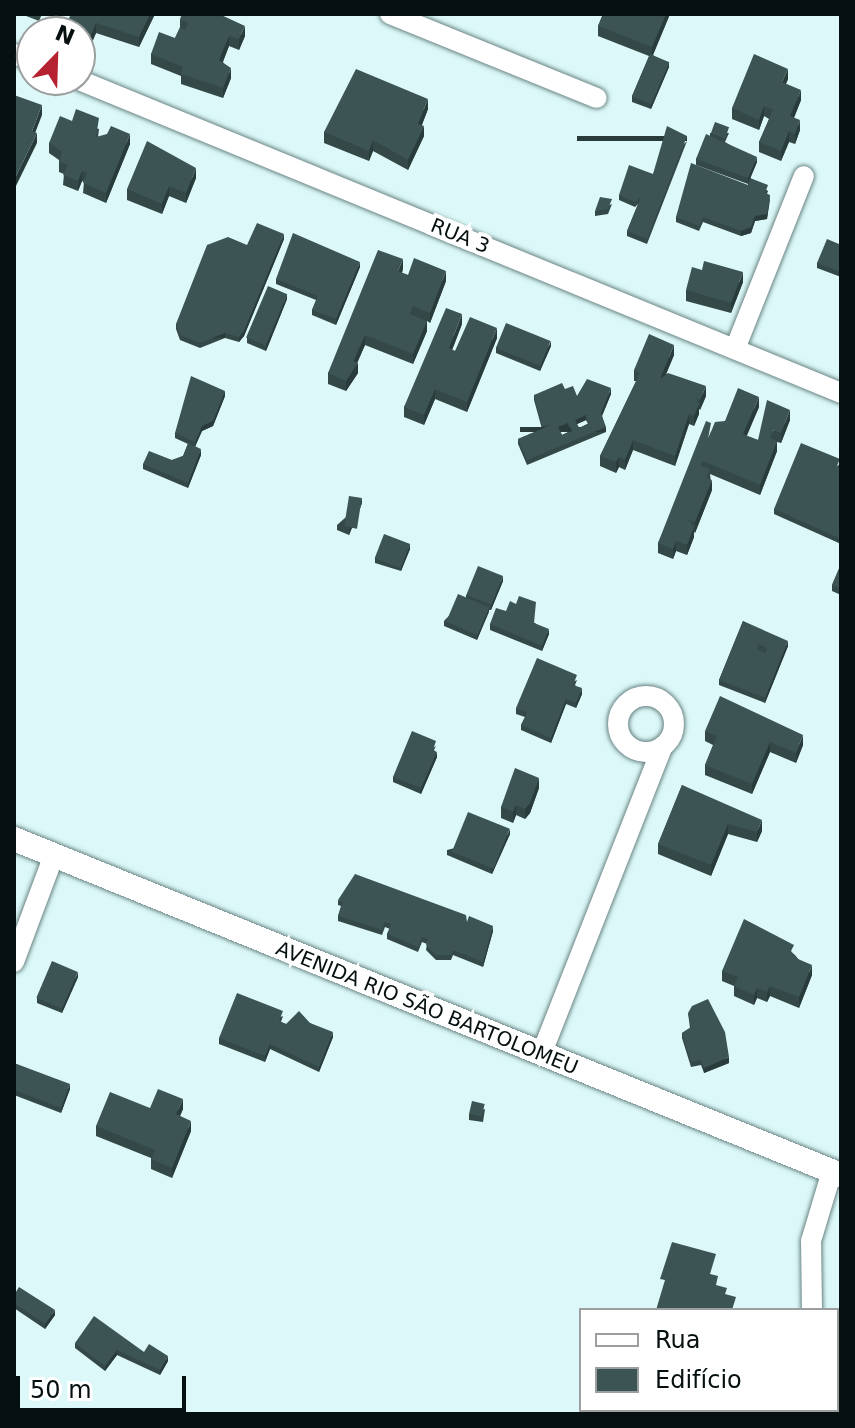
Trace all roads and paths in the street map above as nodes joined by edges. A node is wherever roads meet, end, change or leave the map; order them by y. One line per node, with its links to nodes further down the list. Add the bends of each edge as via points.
1 (390, 14): 3 (street)
2 (96, 87): 5 (street, RUA 3)
3 (597, 98)
4 (804, 176): 5 (street)
5 (735, 349): 6 (street, RUA 3)
6 (841, 393)
7 (663, 746): 11 (street)
8 (14, 839): 9 (street, AVENIDA RIO SÃO BARTOLOMEU)
9 (54, 855): 10 (street); 11 (street, AVENIDA RIO SÃO BARTOLOMEU)
10 (14, 962)
11 (541, 1055): 12 (street, AVENIDA RIO SÃO BARTOLOMEU)
12 (836, 1173): 13 (street, via 809,1253)
13 (812, 1308)

